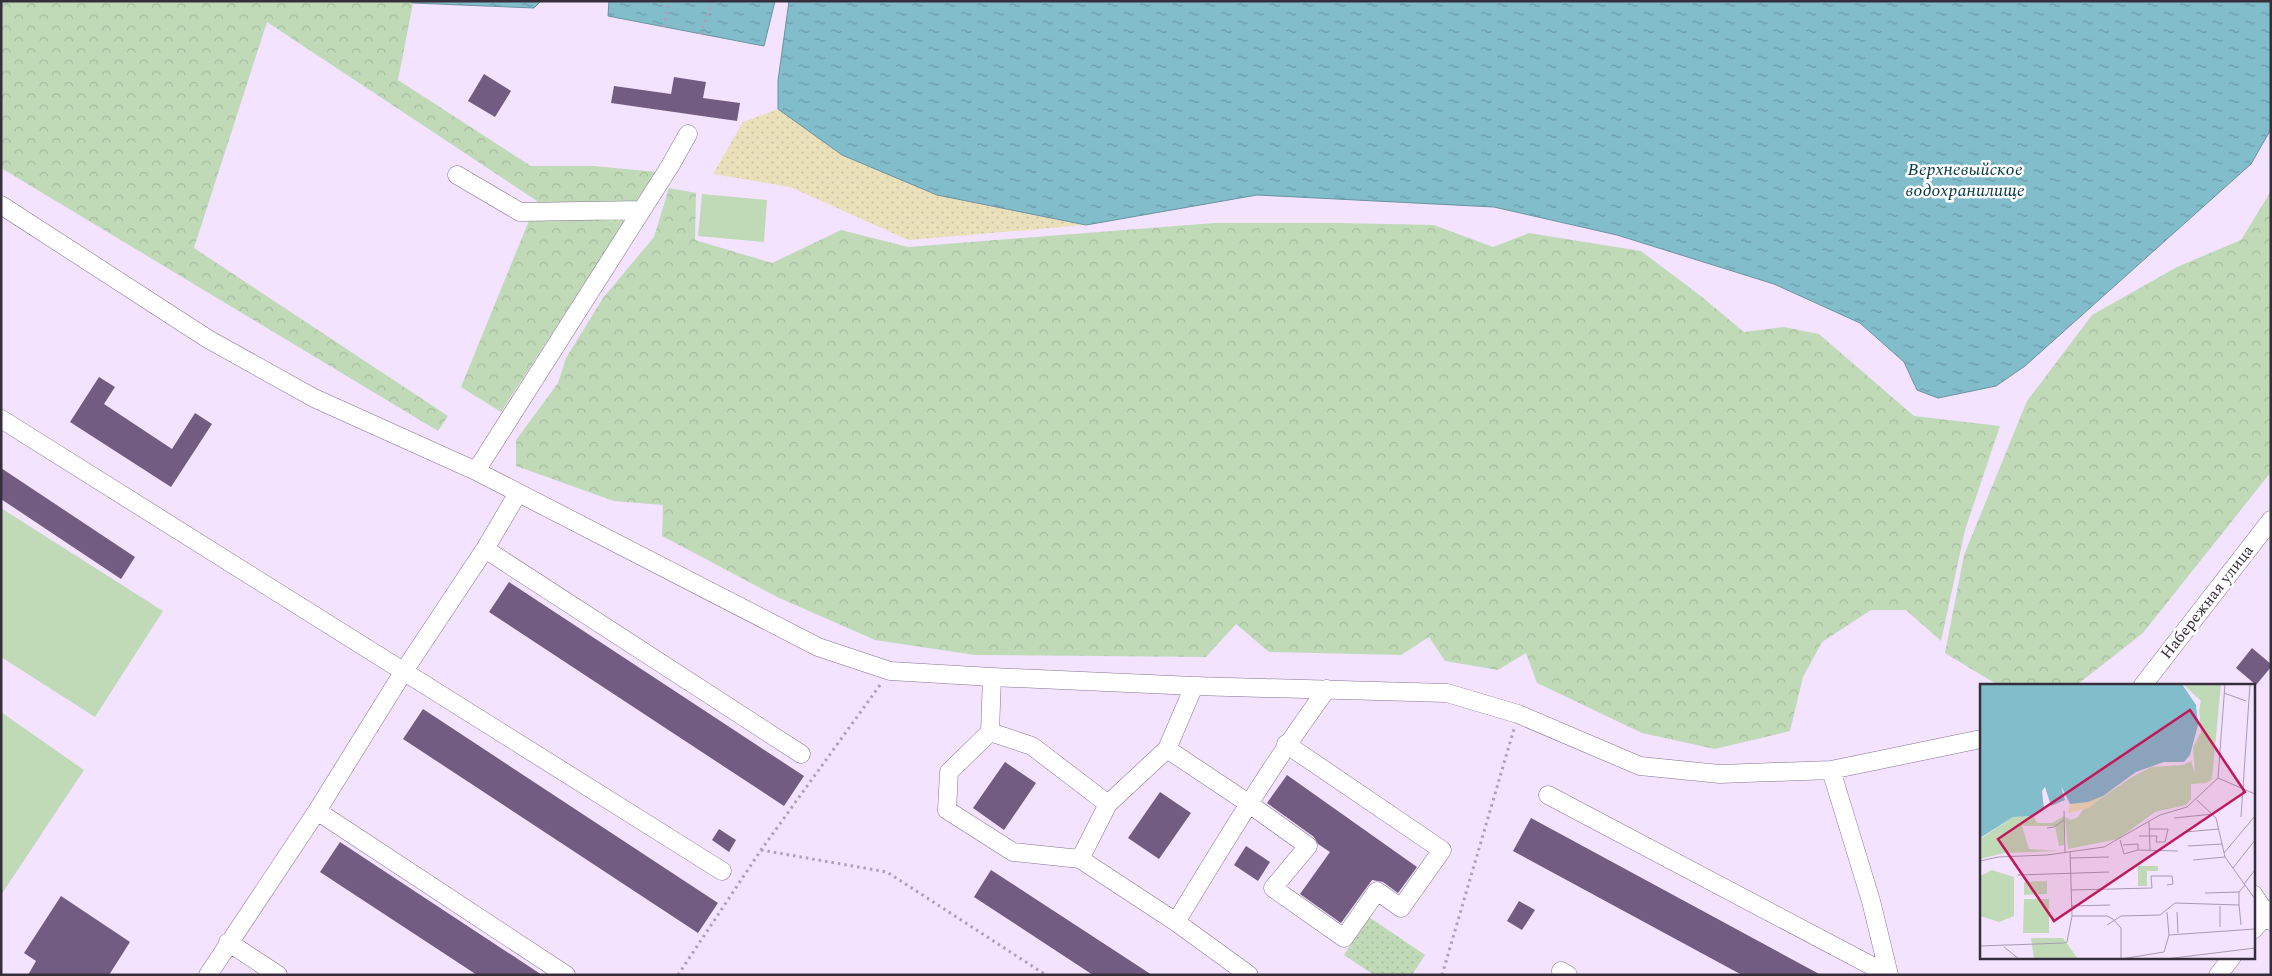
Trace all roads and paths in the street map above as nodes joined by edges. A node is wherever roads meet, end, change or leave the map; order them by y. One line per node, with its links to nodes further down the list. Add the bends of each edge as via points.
1 (668, 1): 3 (path)
2 (712, 1): 4 (path)
3 (664, 27)
4 (700, 34)
5 (688, 134): 8 (street)
6 (457, 175): 8 (street, via 520,212)
7 (1, 205): 10 (street, via 208,339 314,398)
8 (642, 210): 10 (street)
9 (1, 419): 14 (street)
10 (476, 472): 11 (street)
11 (518, 493): 13 (street); 15 (street, via 818,647)
12 (2271, 520): 17 (street, Набережная улица)
13 (485, 549): 14 (street); 25 (street)
14 (404, 671): 30 (street); 33 (street)
15 (890, 671): 16 (street); 31 (path)
16 (992, 677): 18 (street); 21 (street)
17 (2143, 684)
18 (1194, 686): 19 (street); 24 (street)
19 (1327, 689): 20 (street, via 1447,693); 23 (street)
20 (1518, 714): 26 (street, via 1640,766 1720,774); 46 (path)
21 (990, 732): 29 (street, via 1032,746); 32 (street, via 948,772 948,810 1013,852)
22 (1980, 739): 26 (street)
23 (1286, 744): 28 (street); 28 (street, via 1442,850 1401,908 1377,891 1344,938 1273,888 1308,846)
24 (1167, 749): 28 (street); 29 (street)
25 (801, 754)
26 (1831, 770): 47 (street, via 1871,901)
27 (1548, 795): 47 (street)
28 (1248, 803): 36 (street)
29 (1108, 804): 32 (street)
30 (317, 811): 38 (street); 42 (street)
31 (761, 850): 43 (path); 44 (path, via 887,872)
32 (1080, 859): 36 (street)
33 (722, 871)
34 (2254, 895): 35 (street)
35 (2269, 915): 37 (street)
36 (1176, 922): 45 (street)
37 (2254, 929)
38 (228, 942): 40 (street); 41 (street)
39 (2231, 958): 48 (street)
40 (208, 975)
41 (278, 975)
42 (566, 975)
43 (678, 975)
44 (1046, 975)
45 (1249, 975)
46 (1442, 975)
47 (1889, 975)
48 (2218, 975)

